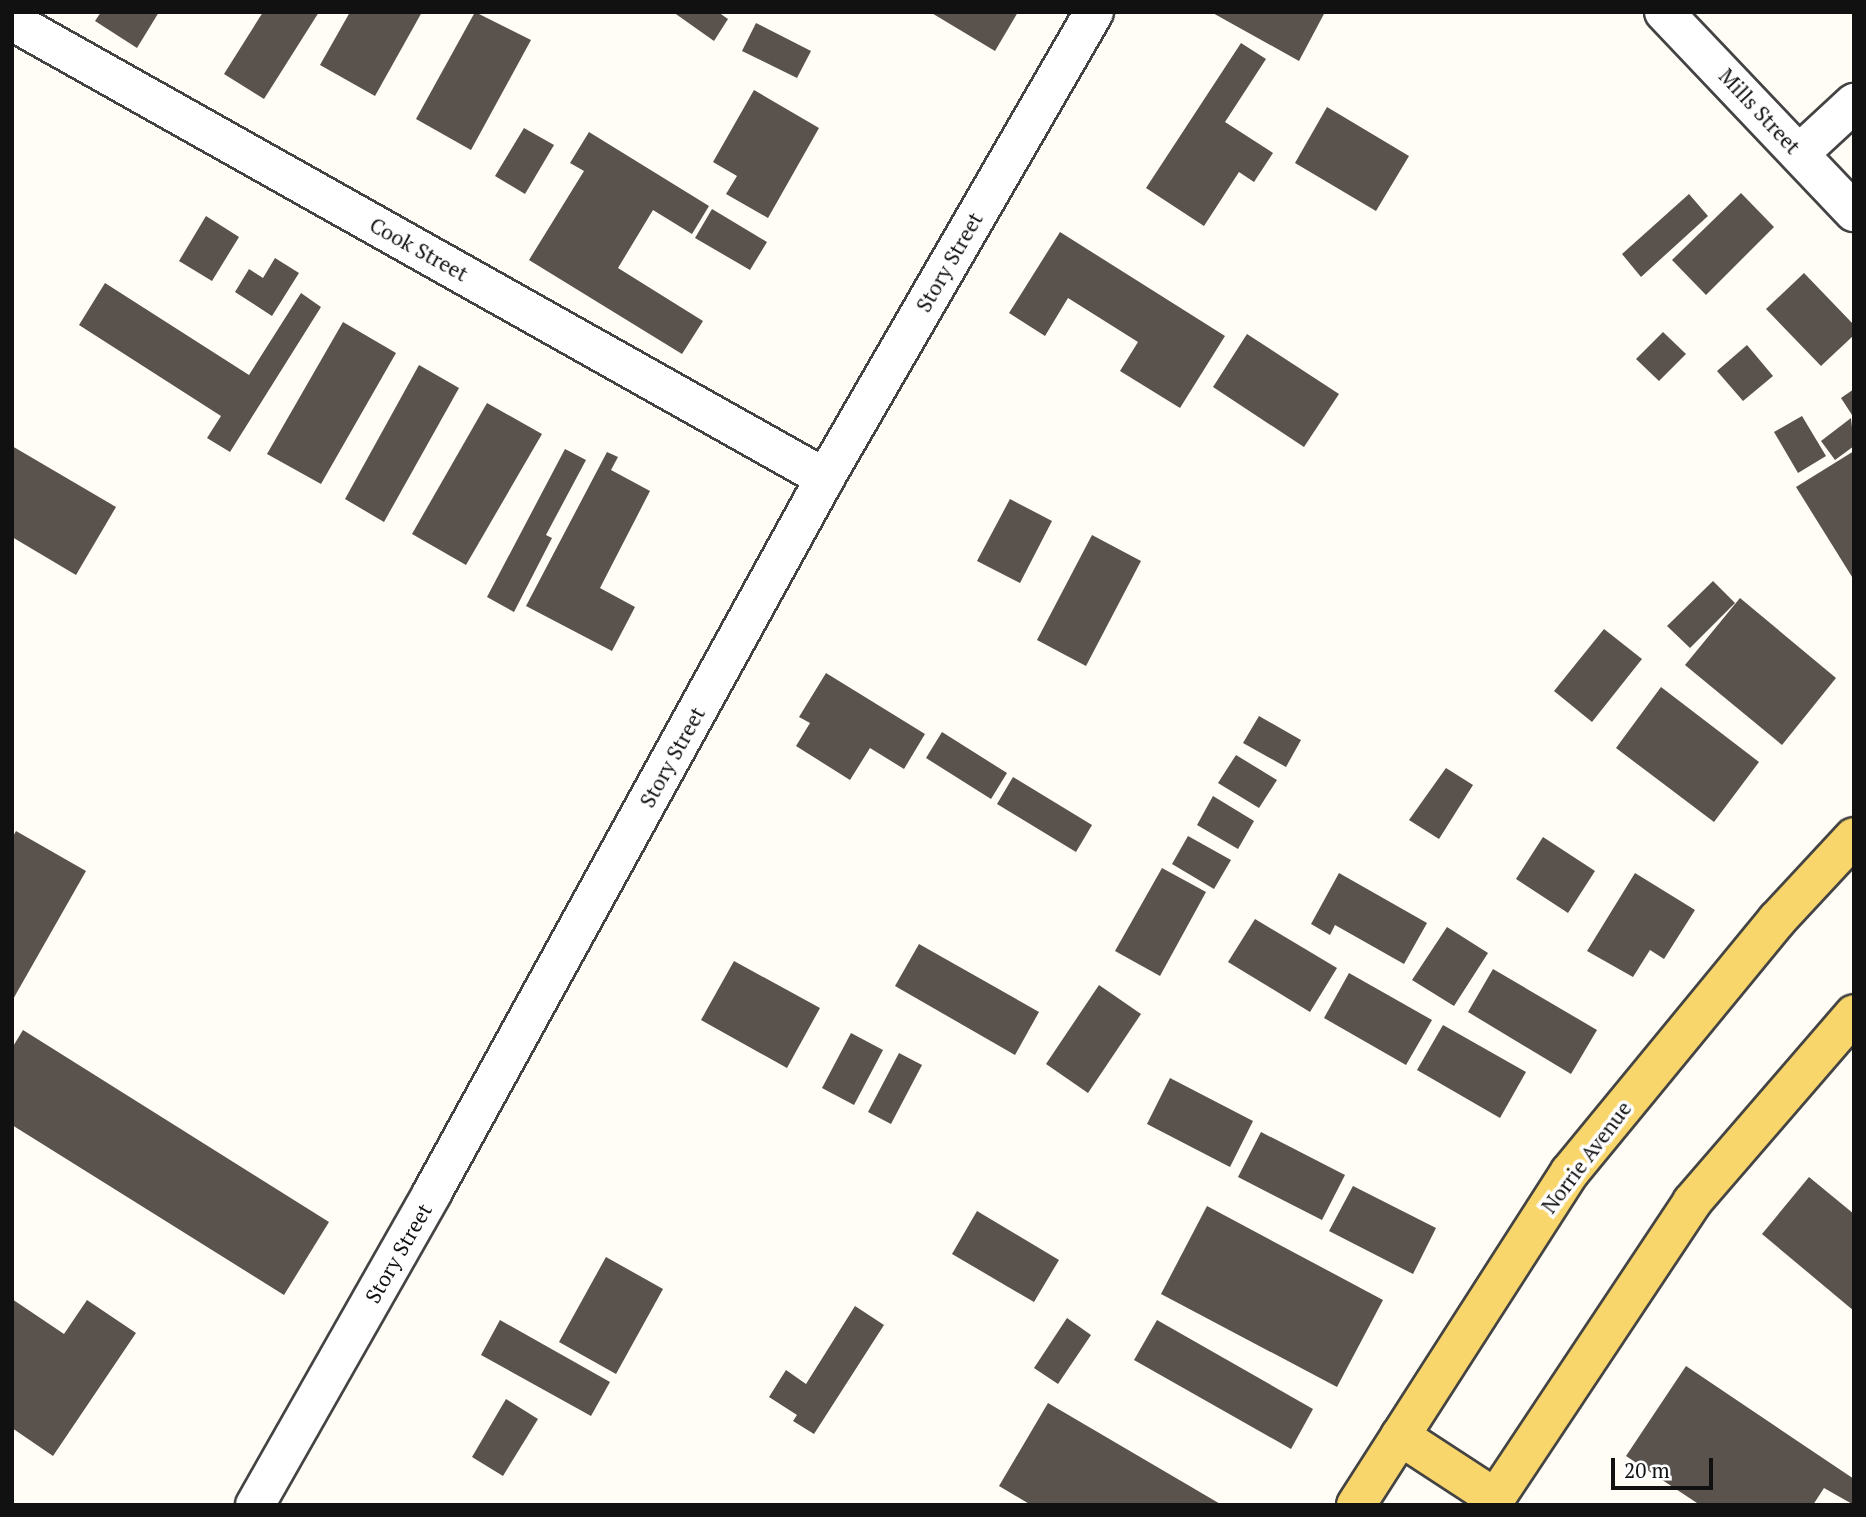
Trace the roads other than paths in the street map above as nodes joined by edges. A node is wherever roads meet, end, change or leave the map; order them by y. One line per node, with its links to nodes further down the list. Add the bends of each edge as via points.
1 (1094, 12): 7 (street, Story Street)
2 (1664, 12): 5 (street, Mills Street)
3 (12, 21): 7 (street, Cook Street)
4 (1854, 103): 5 (street)
5 (1800, 153): 6 (street, Mills Street)
6 (1854, 212)
7 (825, 478): 12 (street, Story Street)
8 (1854, 837): 10 (main road, Norrie Avenue, via 1777,920 1570,1172)
9 (1854, 1014): 11 (main road, via 1692,1202)
10 (1400, 1436): 11 (main road); 13 (main road, Norrie Avenue)
11 (1493, 1502)
12 (255, 1505)
13 (1356, 1505)

